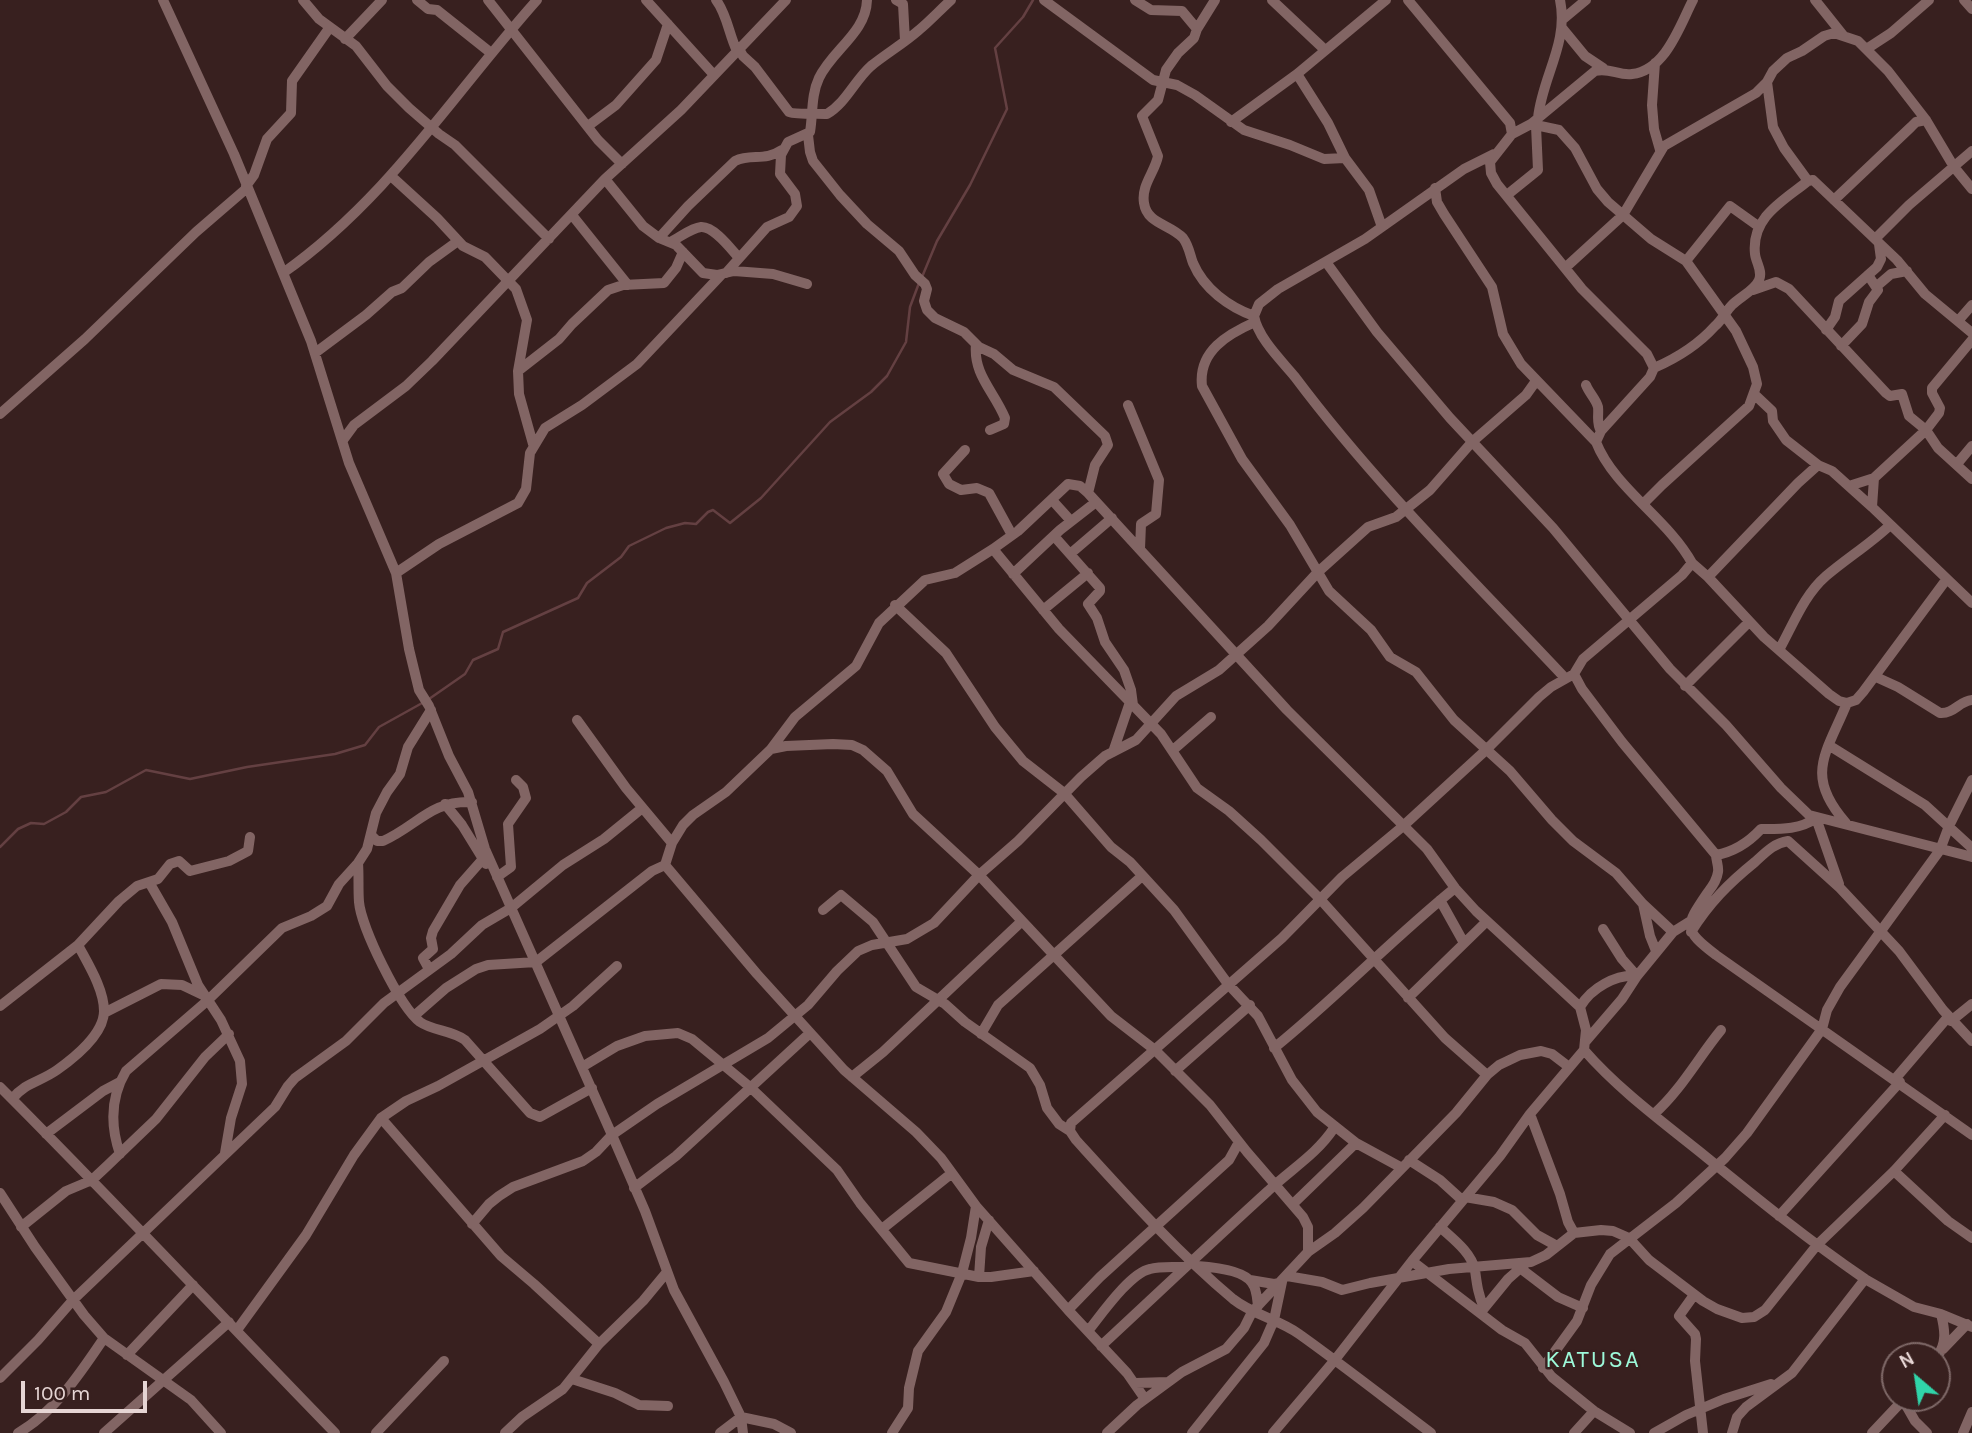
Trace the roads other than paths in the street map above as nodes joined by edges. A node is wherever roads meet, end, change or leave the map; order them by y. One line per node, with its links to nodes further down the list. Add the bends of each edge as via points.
1 (303, 0): 28 (street)
2 (382, 0): 32 (street)
3 (417, 0): 37 (street, via 437,10)
4 (488, 0): 29 (street)
5 (537, 0): 29 (street)
6 (646, 0): 26 (street)
7 (716, 0): 35 (street)
8 (786, 0): 35 (street)
9 (867, 0): 44 (street, via 860,25 819,77)
10 (896, 0): 33 (street, via 902,4)
11 (951, 0): 33 (street)
12 (1044, 0): 42 (street)
13 (1135, 0): 30 (street, via 1155,11 1181,11)
14 (1215, 0): 30 (street)
15 (1273, 0): 36 (street)
16 (1385, 0): 36 (street)
17 (1408, 0): 50 (street, via 1510,123)
18 (1560, 0): 27 (street)
19 (1587, 0): 27 (street)
20 (1693, 0): 38 (street, via 1671,44)
21 (1815, 0): 31 (street)
22 (1929, 0): 34 (street)
23 (1964, 0): 25 (street)
24 (165, 1): 62 (street)
25 (1972, 9)
26 (668, 24): 41 (street); 48 (street, via 656,60 616,105)
27 (1562, 24): 39 (street, via 1585,56); 47 (street)
28 (330, 27): 32 (street); 62 (street, via 295,77 290,113 267,139)
29 (511, 29): 37 (street); 48 (street)
30 (1197, 29): 42 (street)
31 (1844, 35): 34 (street); 43 (street, via 1829,34 1787,58)
32 (345, 39): 49 (street)
33 (905, 41): 44 (street, via 871,66 830,113)
34 (1868, 48): 45 (street)
35 (738, 50): 41 (street); 44 (street, via 789,112)
36 (1325, 50): 40 (street)
37 (491, 53): 49 (street)
38 (1655, 62): 39 (street, via 1628,75); 53 (street, via 1652,104)
39 (1603, 68): 47 (street)
40 (1297, 74): 46 (street); 56 (street)
41 (714, 75): 57 (street)
42 (1161, 82): 46 (street, via 1195,95); 93 (street, via 1155,105 1142,116 1158,156 1144,189 1146,211 1182,238 1194,265 1217,296)
43 (1767, 82): 53 (street); 61 (street, via 1773,127)
44 (812, 112): 51 (street)
45 (1926, 120): 58 (street); 66 (street, via 1910,127)
46 (1231, 122): 56 (street, via 1324,159)
47 (1535, 123): 50 (street); 65 (street, via 1538,170); 68 (street, via 1559,130 1601,193)
48 (588, 126): 57 (street)
49 (432, 128): 59 (street); 72 (street)
50 (1512, 134): 55 (street)
51 (808, 135): 52 (street, via 795,138); 98 (street, via 811,156 840,195 899,251 925,284 927,310)
52 (782, 150): 71 (street, via 767,158 735,161); 77 (street, via 780,174 797,206 789,217 767,228)
53 (1660, 150): 68 (street)
54 (1972, 151): 58 (street)
55 (1494, 154): 63 (street); 65 (street, via 1491,173)
56 (1345, 158): 70 (street, via 1369,190)
57 (622, 164): 60 (street)
58 (1954, 167): 64 (street); 74 (street, via 1909,205)
59 (391, 177): 73 (street); 83 (street, via 335,233)
60 (605, 179): 67 (street); 71 (street, via 634,217)
61 (1808, 181): 66 (street, via 1816,181); 69 (street)
62 (247, 187): 83 (street); 107 (street)
63 (1435, 188): 70 (street); 103 (street, via 1437,202 1492,287 1503,334)
64 (1972, 189)
65 (1507, 195): 81 (street)
66 (1835, 200): 74 (street)
67 (572, 215): 72 (street); 88 (street)
68 (1623, 215): 79 (street); 81 (street)
69 (1758, 226): 79 (street, via 1732,205); 90 (street, via 1755,246 1760,277)
70 (1382, 227): 80 (street)
71 (659, 238): 75 (street)
72 (549, 239): 86 (street)
73 (458, 241): 86 (street, via 485,257); 100 (street)
74 (1877, 241): 78 (street); 82 (street)
75 (670, 242): 76 (street); 77 (street, via 704,227)
76 (683, 252): 84 (street, via 703,273); 88 (street, via 664,283)
77 (739, 258): 84 (street)
78 (1881, 259): 85 (street); 89 (street)
79 (1686, 261): 92 (street)
80 (1326, 262): 93 (street, via 1259,304); 114 (street, via 1377,332)
81 (1566, 268): 101 (street, via 1647,354)
82 (1907, 271): 89 (street, via 1891,274); 94 (street, via 1925,294)
83 (283, 273): 100 (street)
84 (724, 274): 87 (street, via 773,274); 118 (street, via 637,364 545,428)
85 (1868, 275): 89 (street); 95 (street, via 1839,301)
86 (508, 279): 102 (street, via 519,294 527,320); 109 (street, via 406,386)
87 (807, 284)
88 (628, 285): 102 (street, via 605,293)
89 (1877, 286): 99 (street, via 1862,324)
90 (1747, 292): 92 (street); 95 (street, via 1782,284)
91 (1972, 304): 94 (street)
92 (1725, 315): 101 (street, via 1690,349); 105 (street, via 1753,367)
93 (1254, 319): 131 (street, via 1311,399); 141 (street, via 1208,354 1202,386 1242,459 1281,510)
94 (1958, 321): 96 (street)
95 (1826, 330): 99 (street)
96 (1972, 333)
97 (1972, 340): 111 (street, via 1932,388 1940,408)
98 (976, 344): 110 (street, via 981,378 1005,418 1004,424); 126 (street, via 1013,370 1054,387 1105,436 1108,445 1094,465)
99 (1841, 346): 111 (street, via 1890,396 1902,394 1909,416)
100 (315, 353): 108 (street)
101 (1654, 368): 112 (street)
102 (518, 372): 118 (street, via 522,409)
103 (1536, 381): 114 (street); 115 (street)
104 (1586, 385): 112 (street, via 1598,408)
105 (1754, 394): 122 (street, via 1772,411 1786,440); 129 (street, via 1738,418)
106 (1128, 405): 137 (street, via 1159,480 1156,514 1141,524)
107 (0, 414)
108 (337, 425): 109 (street); 113 (street)
109 (354, 425): 113 (street)
110 (990, 430)
111 (1926, 430): 116 (street); 117 (street)
112 (1601, 431): 115 (street)
113 (343, 440): 142 (street)
114 (1472, 442): 131 (street, via 1441,479); 150 (street)
115 (1596, 442): 129 (street)
116 (1911, 443): 117 (street); 123 (street)
117 (1933, 443): 121 (street)
118 (533, 444): 142 (street, via 526,489 518,503 446,540)
119 (1972, 446): 121 (street)
120 (965, 450): 135 (street, via 945,469 944,479 961,490 977,488 989,494)
121 (1957, 464): 124 (street)
122 (1818, 465): 125 (street); 145 (street)
123 (1874, 478): 125 (street); 130 (street)
124 (1972, 479)
125 (1849, 486): 130 (street)
126 (1088, 493): 127 (street, via 1068,484); 128 (street)
127 (1052, 500): 133 (street); 135 (street)
128 (1096, 502): 132 (street); 133 (street)
129 (1643, 504): 140 (street)
130 (1872, 507): 134 (street)
131 (1406, 509): 141 (street, via 1368,527); 154 (street)
132 (1112, 519): 137 (street); 139 (street)
133 (1071, 521): 136 (street)
134 (1890, 525): 146 (street); 152 (street, via 1815,588)
135 (1012, 535): 138 (street)
136 (1054, 536): 139 (street); 143 (street)
137 (1140, 549): 153 (street)
138 (992, 550): 143 (street); 148 (street, via 954,573 925,580)
139 (1070, 554): 144 (street)
140 (1692, 563): 145 (street); 150 (street)
141 (1318, 572): 153 (street, via 1268,626); 167 (street, via 1329,591 1371,630 1390,657 1416,672)
142 (396, 573): 159 (street, via 418,687)
143 (1013, 573): 149 (street)
144 (1088, 573): 149 (street); 160 (street, via 1100,591 1088,604 1124,670)
145 (1708, 577): 151 (street)
146 (1946, 580): 147 (street); 155 (street)
147 (1972, 603)
148 (895, 605): 165 (street, via 871,635 860,661 795,717); 171 (street, via 946,653 1023,761)
149 (1043, 610): 160 (street)
150 (1629, 618): 154 (street); 156 (street)
151 (1749, 622): 152 (street); 156 (street)
152 (1779, 650): 158 (street, via 1829,694)
153 (1235, 653): 163 (street, via 1219,670 1176,696); 178 (street)
154 (1570, 676): 167 (street, via 1539,697); 184 (street)
155 (1876, 677): 157 (street, via 1940,713); 158 (street, via 1856,700)
156 (1685, 685): 175 (street)
157 (1972, 700)
158 (1847, 703): 164 (street)
159 (428, 704): 172 (street); 179 (street, via 400,774 376,813)
160 (1132, 704): 163 (street); 168 (street)
161 (1211, 717): 166 (street)
162 (577, 720): 174 (street)
163 (1151, 723): 166 (street); 168 (street, via 1136,740)
164 (1830, 746): 176 (street, via 1821,778 1832,807); 177 (street, via 1902,790)
165 (771, 749): 181 (street, via 726,792 693,815); 190 (street, via 832,744 863,750 887,771 912,814)
166 (1173, 750): 195 (street, via 1197,788 1246,825)
167 (1486, 750): 178 (street); 197 (street, via 1566,834 1616,873)
168 (1112, 752): 171 (street)
169 (516, 780): 189 (street, via 526,798 508,824 511,866)
170 (1972, 780): 177 (street)
171 (1064, 793): 190 (street); 191 (street)
172 (472, 802): 173 (street); 189 (street)
173 (445, 804): 179 (street, via 383,841); 186 (street)
174 (642, 809): 181 (street); 198 (street)
175 (1816, 818): 176 (street); 184 (street, via 1787,829 1761,829 1735,849); 194 (street)
176 (1846, 823): 183 (street)
177 (1949, 826): 182 (street); 183 (street)
178 (1402, 827): 193 (street, via 1427,849); 195 (street)
179 (371, 835): 187 (street)
180 (250, 837): 192 (street, via 248,851 240,857 190,872 175,861)
181 (672, 843): 188 (street)
182 (1972, 848)
183 (1940, 850): 185 (street); 204 (street)
184 (1716, 855): 202 (street, via 1718,872)
185 (1972, 857)
186 (482, 860): 189 (street); 214 (street, via 460,885 433,931 433,949 423,958)
187 (358, 863): 217 (street, via 361,911); 218 (street, via 327,906 282,928)
188 (665, 865): 212 (street); 228 (street)
189 (496, 874): 198 (street)
190 (979, 875): 200 (street); 206 (street, via 934,923 907,939)
191 (1142, 876): 210 (street); 216 (street, via 1184,922)
192 (149, 882): 208 (street, via 119,901); 218 (street)
193 (1455, 888): 196 (street); 201 (street)
194 (1840, 888): 202 (street, via 1792,843 1782,842 1736,877); 204 (street)
195 (1320, 899): 211 (street); 216 (street)
196 (1440, 900): 207 (street); 211 (street)
197 (1643, 904): 205 (street); 209 (street)
198 (511, 908): 212 (street); 214 (street, via 482,925)
199 (823, 910): 206 (street, via 837,896 845,897)
200 (1022, 921): 210 (street); 220 (street)
201 (1486, 922): 207 (street); 224 (street)
202 (1690, 927): 205 (street); 230 (street, via 1716,955)
203 (1603, 929): 215 (street)
204 (1880, 931): 229 (street, via 1914,968); 230 (street, via 1832,999)
205 (1673, 932): 209 (street)
206 (889, 943): 220 (street, via 911,980); 228 (street, via 858,951)
207 (1464, 943): 219 (street)
208 (78, 945): 223 (street); 225 (street, via 103,1000)
209 (1656, 951): 215 (street)
210 (1053, 955): 234 (street, via 998,1005); 238 (street, via 1111,1016)
211 (1372, 958): 219 (street); 237 (street)
212 (536, 962): 226 (street, via 476,969); 227 (street)
213 (617, 967): 227 (street)
214 (429, 969): 217 (street)
215 (1637, 976): 224 (street, via 1624,975 1609,982); 236 (street)
216 (1228, 984): 222 (street); 238 (street)
217 (398, 993): 226 (street); 263 (street, via 333,1052 295,1079 275,1107)
218 (205, 998): 225 (street, via 182,985 161,984); 233 (street); 247 (street, via 135,1061)
219 (1408, 998): 244 (street, via 1459,1053)
220 (938, 999): 234 (street); 245 (street)
221 (1972, 1004): 229 (street)
222 (1250, 1005): 237 (street); 243 (street)
223 (0, 1006)
224 (1580, 1007): 236 (street)
225 (104, 1013): 251 (street, via 79,1051 57,1070 24,1086)
226 (414, 1016): 239 (street, via 458,1035)
227 (559, 1016): 239 (street); 241 (street)
228 (795, 1017): 232 (street); 240 (street)
229 (1950, 1019): 235 (street); 246 (street)
230 (1822, 1029): 246 (street); 266 (street, via 1747,1133)
231 (1721, 1030): 253 (street, via 1681,1086)
232 (810, 1033): 245 (street); 249 (street)
233 (229, 1034): 263 (street, via 240,1061 242,1084); 264 (street)
234 (981, 1034): 257 (street, via 1030,1068 1052,1116)
235 (1972, 1041)
236 (1585, 1045): 242 (street); 253 (street, via 1600,1068)
237 (1274, 1048): 256 (street, via 1300,1092)
238 (1155, 1050): 243 (street); 257 (street, via 1071,1123)
239 (484, 1061): 250 (street, via 530,1113 540,1117); 255 (street)
240 (724, 1066): 241 (street, via 678,1033 636,1038); 249 (street); 259 (street)
241 (582, 1067): 250 (street)
242 (1569, 1067): 244 (street, via 1552,1054 1531,1051 1508,1059); 252 (street)
243 (1175, 1071): 261 (street)
244 (1487, 1075): 265 (street)
245 (852, 1077): 268 (street, via 916,1132)
246 (1898, 1081): 254 (street); 276 (street)
247 (120, 1082): 258 (street); 264 (street, via 112,1121)
248 (0, 1087): 251 (street)
249 (750, 1087): 271 (street); 282 (street, via 837,1170)
250 (592, 1088): 259 (street)
251 (12, 1099): 258 (street)
252 (1530, 1114): 273 (street); 283 (street)
253 (1654, 1114): 266 (street)
254 (1945, 1115): 260 (street); 267 (street)
255 (381, 1118): 278 (street); 314 (street, via 306,1235)
256 (1334, 1128): 262 (street); 270 (street, via 1317,1150)
257 (1070, 1131): 280 (street)
258 (47, 1134): 269 (street)
259 (612, 1135): 271 (street); 278 (street, via 583,1161 513,1187)
260 (1972, 1135)
261 (1239, 1142): 270 (street); 280 (street, via 1229,1160)
262 (1356, 1143): 265 (street); 274 (street)
263 (225, 1153): 284 (street)
264 (120, 1154): 269 (street)
265 (1406, 1164): 273 (street); 289 (street, via 1353,1218)
266 (1717, 1166): 276 (street); 286 (street)
267 (1894, 1171): 285 (street); 287 (street)
268 (952, 1173): 275 (street); 282 (street)
269 (92, 1180): 279 (street, via 66,1191); 284 (street)
270 (1275, 1183): 274 (street); 291 (street)
271 (634, 1188): 295 (street)
272 (0, 1193): 279 (street)
273 (1464, 1199): 281 (street); 288 (street, via 1494,1202 1512,1210 1537,1235)
274 (1293, 1204): 289 (street, via 1308,1227)
275 (976, 1206): 277 (street); 296 (street)
276 (1779, 1216): 287 (street)
277 (989, 1220): 294 (street); 298 (street)
278 (472, 1224): 319 (street)
279 (21, 1227): 305 (street)
280 (1156, 1227): 291 (street); 308 (street)
281 (1440, 1227): 290 (street); 293 (street)
282 (882, 1229): 296 (street, via 909,1264)
283 (1574, 1233): 286 (street, via 1613,1231); 288 (street)
284 (143, 1235): 303 (street); 305 (street)
285 (1972, 1237)
286 (1629, 1238): 304 (street, via 1649,1261); 306 (street, via 1606,1259)
287 (1817, 1245): 301 (street); 304 (street, via 1765,1310 1754,1317 1730,1315)
288 (1556, 1246): 292 (street)
289 (1308, 1252): 300 (street)
290 (1412, 1261): 297 (street); 299 (street)
291 (1190, 1264): 302 (street, via 1223,1269); 307 (street, via 1234,1299); 315 (street, via 1142,1272); 320 (street)
292 (1524, 1265): 293 (street); 306 (street, via 1558,1297); 309 (street)
293 (1474, 1267): 297 (street); 309 (street)
294 (1034, 1271): 298 (street); 308 (street)
295 (667, 1272): 319 (street); 338 (street)
296 (962, 1273): 298 (street); 348 (street, via 946,1312 918,1351 908,1408)
297 (1429, 1274): 299 (street); 309 (street)
298 (979, 1277)
299 (1399, 1277): 300 (street, via 1342,1290 1322,1282); 323 (street)
300 (1284, 1279): 302 (street, via 1271,1283); 307 (street); 311 (street)
301 (1865, 1279): 310 (street, via 1914,1307); 328 (street)
302 (1250, 1280): 307 (street)
303 (192, 1285): 312 (street); 321 (street)
304 (1694, 1295): 333 (street, via 1679,1316 1695,1334)
305 (74, 1300): 316 (street); 325 (street)
306 (1583, 1308): 324 (street)
307 (1255, 1309): 311 (street); 329 (street, via 1226,1349 1192,1364)
308 (1068, 1310): 315 (street)
309 (1482, 1310): 324 (street, via 1502,1330 1525,1343)
310 (1941, 1314): 313 (street); 317 (street)
311 (1274, 1320): 323 (street); 350 (street, via 1264,1343)
312 (229, 1322): 314 (street); 327 (street)
313 (1969, 1326): 318 (street)
314 (237, 1330): 343 (street)
315 (1088, 1331): 320 (street)
316 (104, 1338): 321 (street); 340 (street, via 55,1404)
317 (1943, 1342)
318 (1951, 1343)
319 (599, 1344): 326 (street)
320 (1101, 1346): 330 (street)
321 (127, 1355): 327 (street)
322 (444, 1361): 344 (street)
323 (1334, 1361): 351 (street); 352 (street)
324 (1543, 1368): 334 (street)
325 (0, 1378)
326 (572, 1379): 332 (street, via 639,1405); 345 (street)
327 (164, 1380): 341 (street); 342 (street, via 201,1408)
328 (1782, 1381): 333 (street); 357 (street, via 1746,1407)
329 (1168, 1382): 330 (street); 331 (street)
330 (1136, 1383): 331 (street)
331 (1145, 1399): 349 (street)
332 (668, 1406)
333 (1701, 1410): 339 (street); 356 (street)
334 (1594, 1411): 353 (street); 354 (street)
335 (1892, 1412): 358 (street)
336 (1910, 1412): 359 (street)
337 (1972, 1412): 360 (street)
338 (743, 1427): 346 (street); 347 (street, via 774,1424)
339 (1664, 1430): 355 (street)
340 (18, 1433)
341 (104, 1433)
342 (221, 1433)
343 (335, 1433)
344 (376, 1433)
345 (505, 1433)
346 (720, 1433)
347 (791, 1433)
348 (892, 1433)
349 (1107, 1433)
350 (1192, 1433)
351 (1273, 1433)
352 (1431, 1433)
353 (1574, 1433)
354 (1630, 1433)
355 (1654, 1433)
356 (1703, 1433)
357 (1732, 1433)
358 (1872, 1433)
359 (1927, 1433)
360 (1963, 1433)

